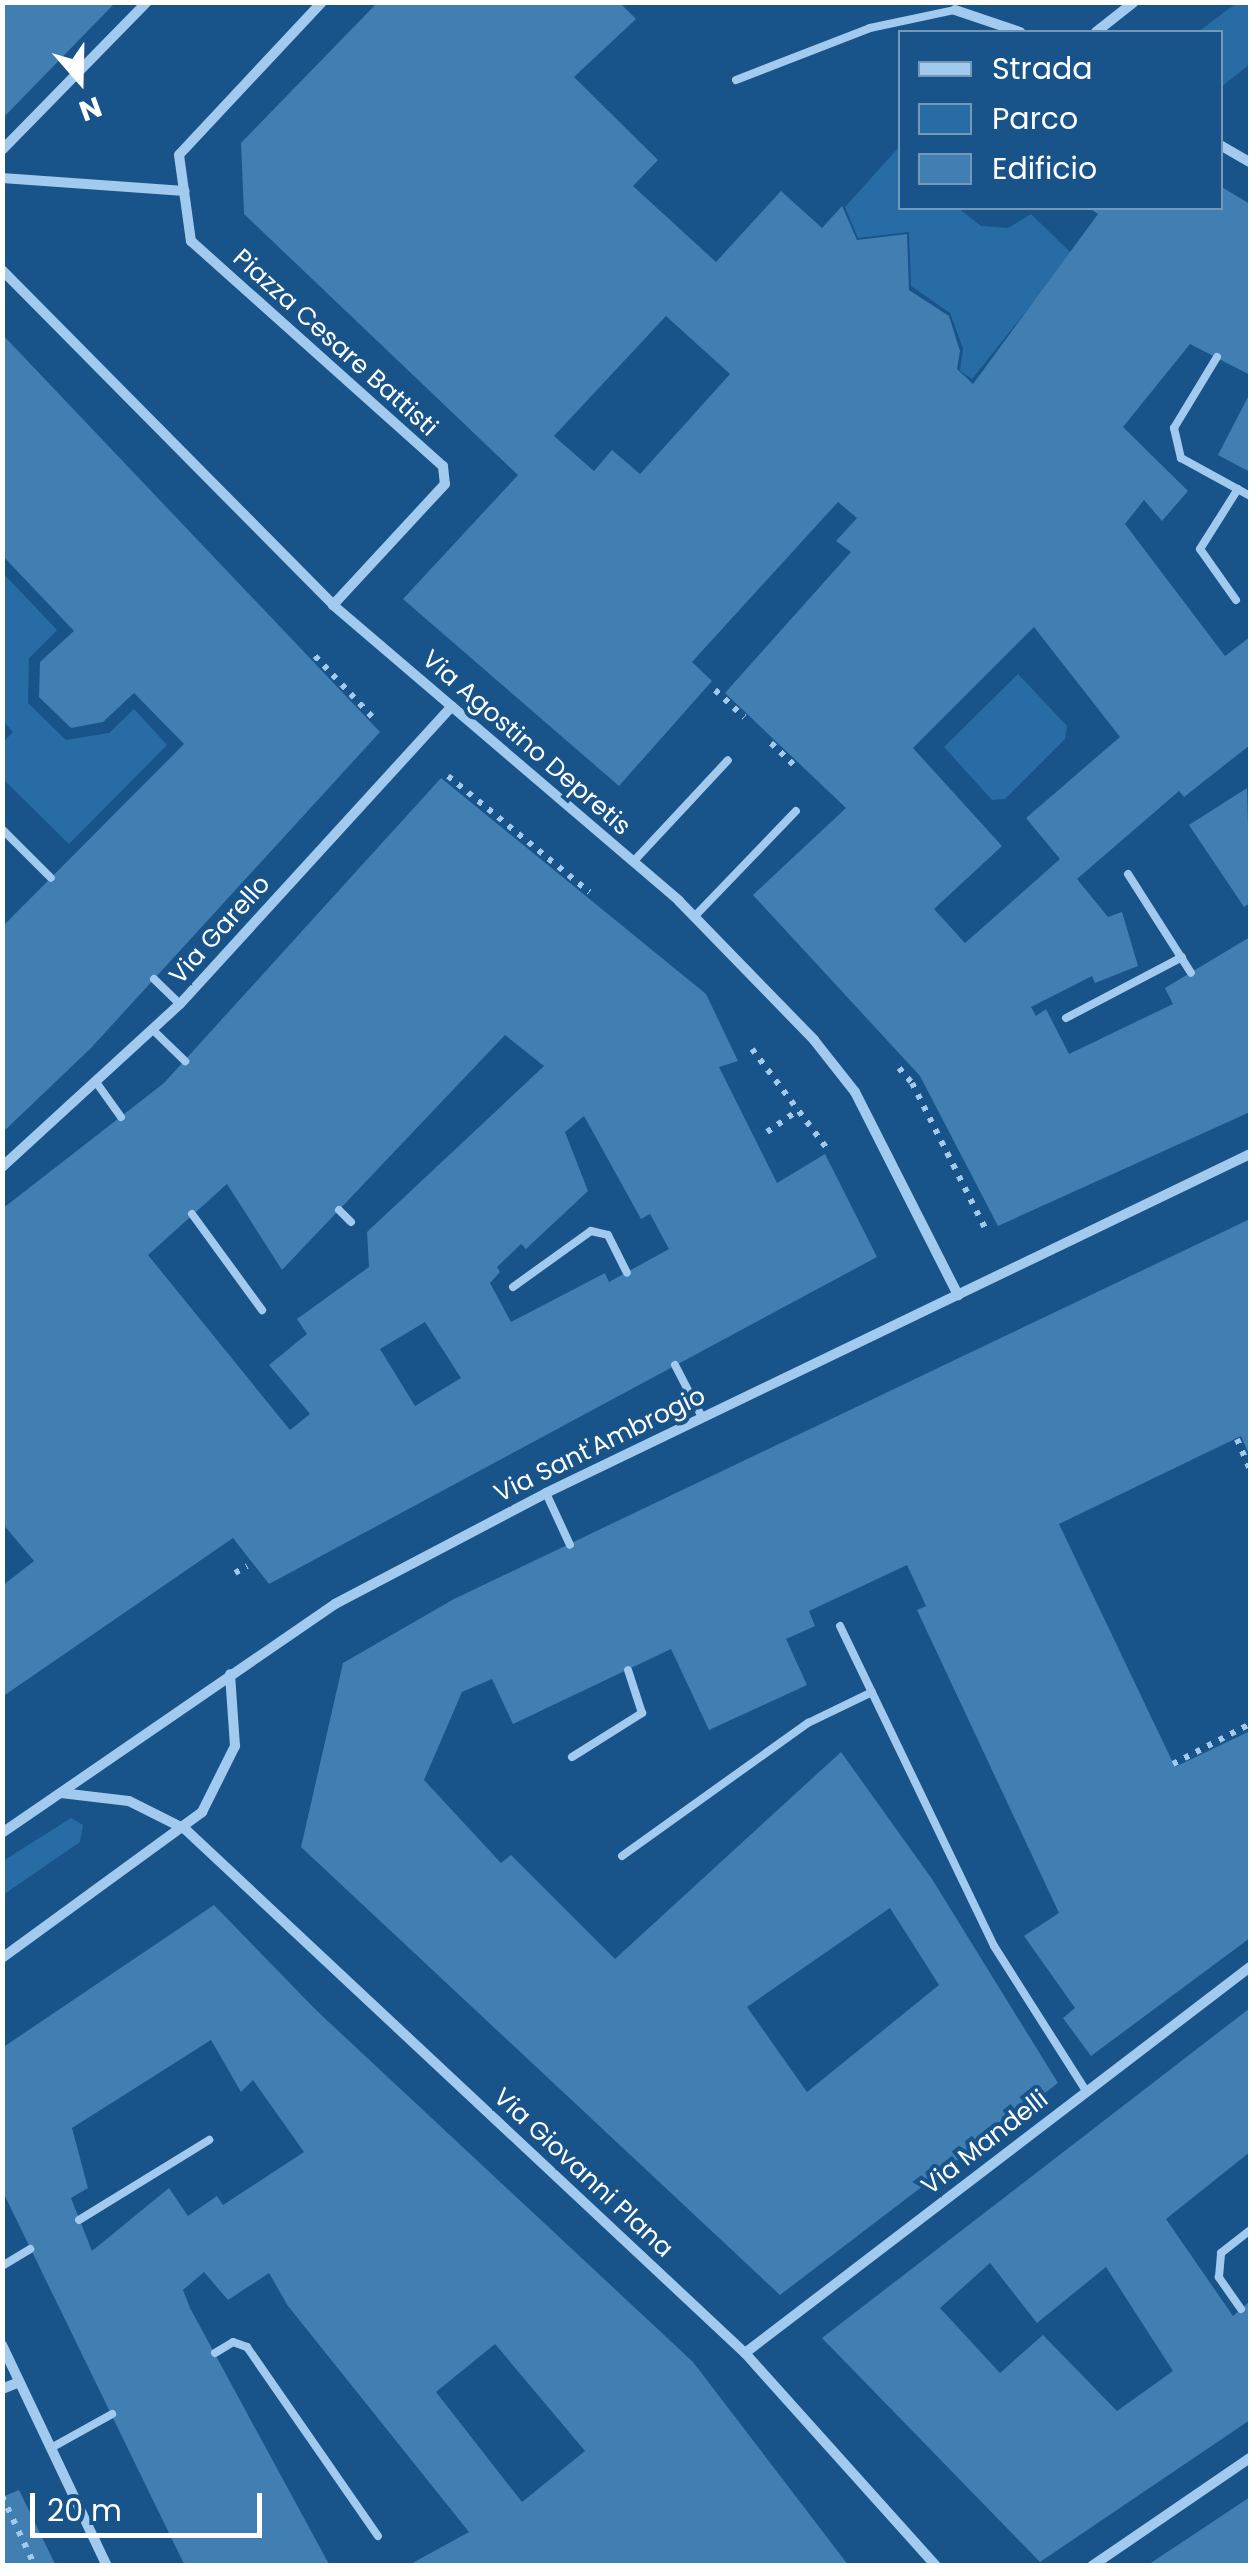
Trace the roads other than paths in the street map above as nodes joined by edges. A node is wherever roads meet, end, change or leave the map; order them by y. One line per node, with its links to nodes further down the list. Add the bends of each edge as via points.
1 (147, 2): 9 (street)
2 (322, 2): 12 (street, Piazza Cesare Battisti, via 179,155)
3 (1134, 2): 6 (street)
4 (955, 10): 5 (street); 7 (lane, via 870,28)
5 (1014, 30)
6 (1099, 30)
7 (736, 80)
8 (1223, 146): 10 (street)
9 (2, 150)
10 (1250, 162)
11 (2, 178): 12 (street)
12 (185, 191): 18 (street, Piazza Cesare Battisti, via 191,241 444,466 445,484)
13 (2, 270): 18 (street, Via Agostino Depretis)
14 (1217, 357): 15 (lane, via 1174,428 1181,458)
15 (1238, 489): 16 (lane); 17 (lane, via 1200,549)
16 (1250, 496)
17 (1236, 600)
18 (334, 605): 19 (street, Via Agostino Depretis)
19 (452, 706): 23 (street, Via Agostino Depretis); 30 (street, Via Garello)
20 (728, 760): 23 (lane)
21 (796, 811): 26 (lane)
22 (2, 830): 25 (lane)
23 (633, 862): 26 (street, Via Agostino Depretis)
24 (1128, 874): 27 (lane)
25 (51, 878)
26 (694, 916): 43 (street, Via Agostino Depretis, via 856,1092)
27 (1182, 957): 28 (lane); 31 (lane)
28 (1191, 973)
29 (154, 978): 30 (lane)
30 (180, 1004): 32 (street, Via Garello)
31 (1066, 1018)
32 (153, 1030): 33 (lane); 34 (street, Via Garello)
33 (185, 1061)
34 (96, 1082): 35 (lane); 37 (street, Via Garello)
35 (121, 1117)
36 (1250, 1154): 43 (street, Via Sant'Ambrogio)
37 (2, 1168)
38 (339, 1210): 40 (lane)
39 (192, 1214): 44 (lane)
40 (351, 1222)
41 (627, 1273): 42 (lane, via 608,1235 591,1231)
42 (513, 1287)
43 (958, 1295): 46 (street, Via Sant'Ambrogio)
44 (262, 1310)
45 (675, 1365): 46 (lane)
46 (702, 1417): 47 (street, Via Sant'Ambrogio)
47 (546, 1493): 48 (lane); 51 (street, Via Sant'Ambrogio, via 335,1604)
48 (570, 1545)
49 (840, 1626): 52 (lane)
50 (628, 1670): 53 (lane, via 642,1713)
51 (230, 1674): 54 (street, Via Sant'Ambrogio); 55 (street, via 237,1722 228,1770)
52 (872, 1692): 57 (lane, via 808,1723); 60 (lane, via 994,1946)
53 (572, 1757)
54 (60, 1793): 55 (street, Via Giovanni Plana, via 130,1801); 56 (street, Via Sant'Ambrogio)
55 (185, 1829): 58 (street); 69 (street, Via Giovanni Plana)
56 (2, 1833)
57 (622, 1856)
58 (2, 1958)
59 (1250, 1967): 60 (street, Via Mandelli)
60 (1086, 2090): 69 (street, Via Mandelli)
61 (209, 2140): 62 (lane)
62 (79, 2220)
63 (1250, 2230): 66 (lane, via 1221,2253 1220,2277)
64 (30, 2248): 65 (lane)
65 (2, 2266)
66 (1241, 2309)
67 (2, 2345): 70 (street)
68 (215, 2353): 75 (lane, via 233,2342 247,2347)
69 (745, 2353): 77 (street, Via Giovanni Plana)
70 (20, 2382): 71 (street); 73 (street)
71 (2, 2389)
72 (112, 2414): 73 (lane)
73 (52, 2448): 76 (street)
74 (1250, 2458): 78 (street)
75 (378, 2536)
76 (107, 2566)
77 (936, 2566)
78 (1092, 2566)

